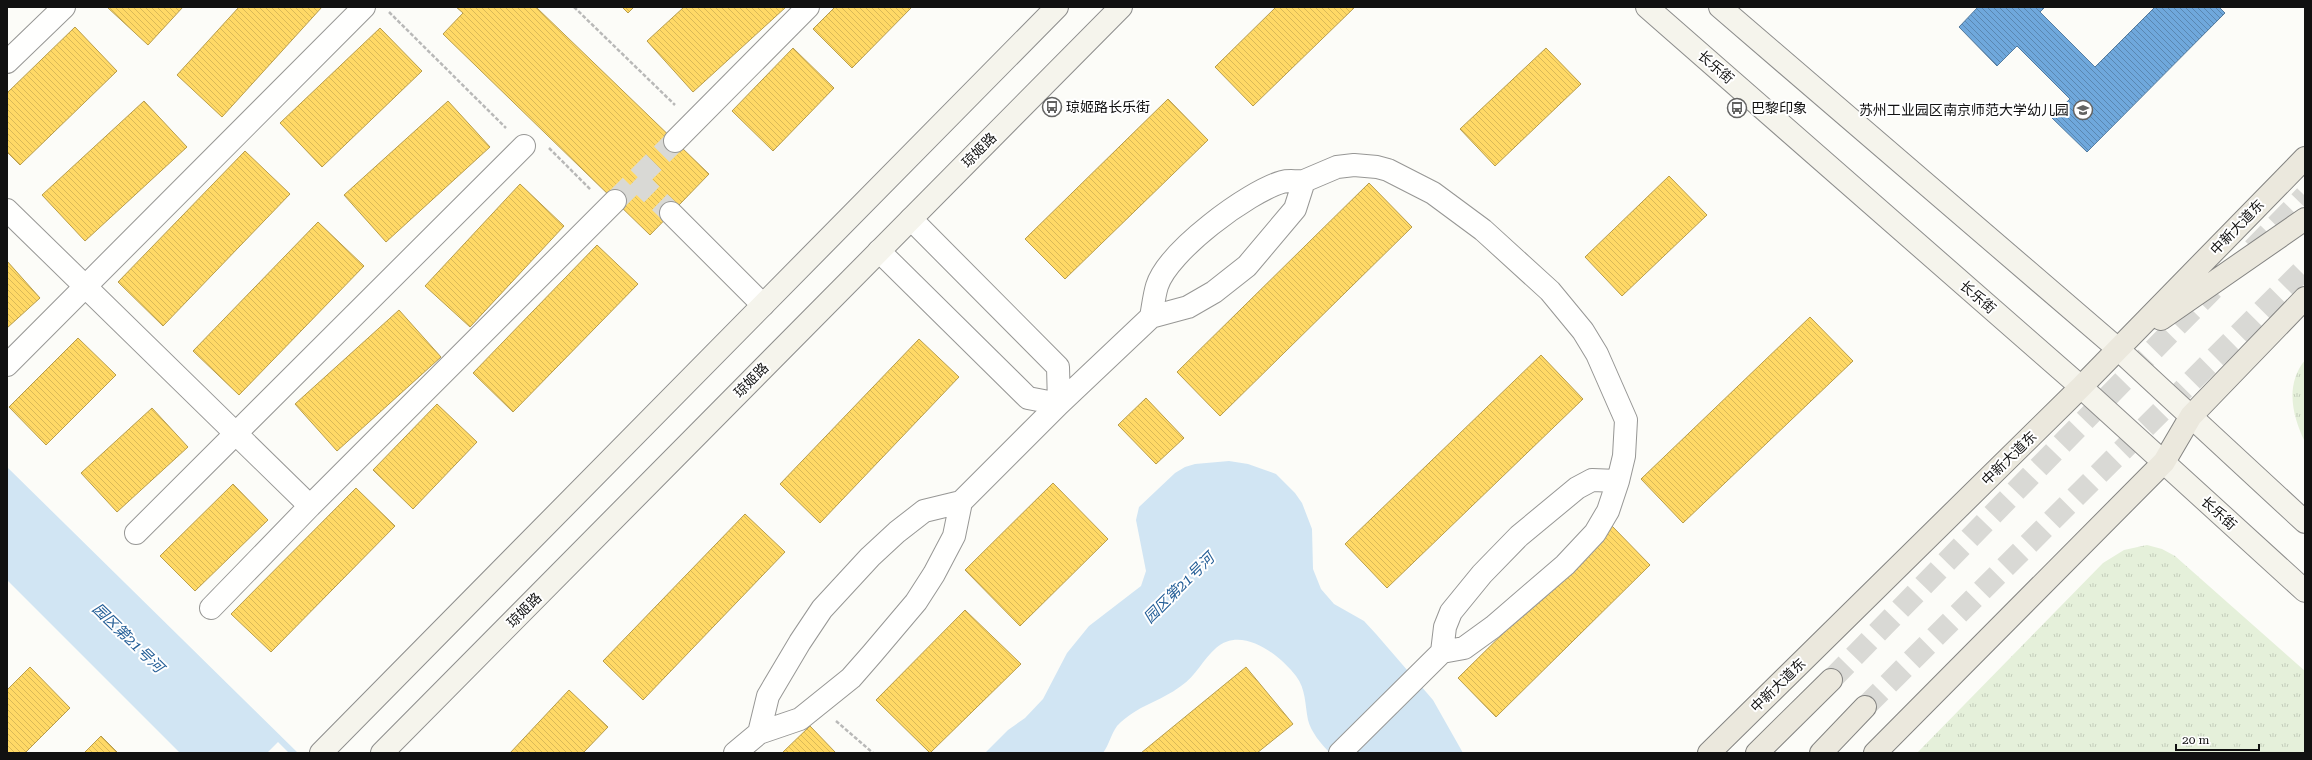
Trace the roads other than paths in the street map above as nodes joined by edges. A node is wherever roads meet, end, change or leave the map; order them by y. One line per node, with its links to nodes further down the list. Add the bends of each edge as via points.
1 (64, 7): 8 (street)
2 (364, 7): 19 (street)
3 (808, 7): 9 (street)
4 (1057, 7): 21 (main road)
5 (1121, 7): 16 (main road, 琼姬路)
6 (1647, 7): 25 (main road, 长乐街)
7 (1720, 7): 23 (main road)
8 (7, 62)
9 (674, 141)
10 (524, 146): 28 (street)
11 (2305, 158): 23 (main road, 中新大道东)
12 (1304, 181): 22 (street, via 1295,209 1247,266 1214,292 1188,307); 22 (street, via 1283,182 1255,196 1223,215 1196,236 1170,264 1157,286); 30 (street, via 1337,167 1377,166 1388,170 1433,194 1484,230 1550,291 1571,315 1597,354 1626,420 1625,451)
13 (611, 204): 32 (street)
14 (7, 210): 19 (street)
15 (671, 213): 21 (street)
16 (911, 219): 18 (main road, 琼姬路); 26 (street, via 1058,367)
17 (2305, 219): 23 (main road)
18 (880, 251): 26 (street, via 1028,398); 42 (main road, 琼姬路)
19 (85, 286): 24 (street); 28 (street)
20 (2305, 298): 27 (main road)
21 (763, 305): 41 (main road)
22 (1151, 317): 26 (street)
23 (2118, 349): 25 (main road, 中新大道东); 27 (main road)
24 (7, 365)
25 (2081, 387): 29 (main road, 长乐街); 45 (main road, 中新大道东)
26 (1059, 404): 31 (street)
27 (2191, 416): 29 (main road); 33 (main road)
28 (236, 434): 32 (street); 34 (street)
29 (2164, 462): 35 (main road, 长乐街); 48 (main road)
30 (1618, 481): 37 (street, via 1608,511 1595,533 1565,565 1493,628 1464,648); 37 (street, via 1592,480 1577,488 1519,536 1482,574 1451,612 1445,627)
31 (961, 502): 40 (street, via 954,536 934,574 916,602 851,678 800,719); 40 (street, via 924,511 897,532 822,609 768,696)
32 (310, 506): 36 (street)
33 (2305, 522)
34 (136, 533)
35 (2305, 591)
36 (211, 608)
37 (1442, 652): 44 (street)
38 (1831, 680): 46 (main road)
39 (1865, 707): 47 (main road)
40 (760, 733): 43 (street)
41 (323, 751)
42 (382, 753)
43 (735, 753)
44 (1340, 753)
45 (1709, 753)
46 (1757, 753)
47 (1820, 753)
48 (1875, 753)

